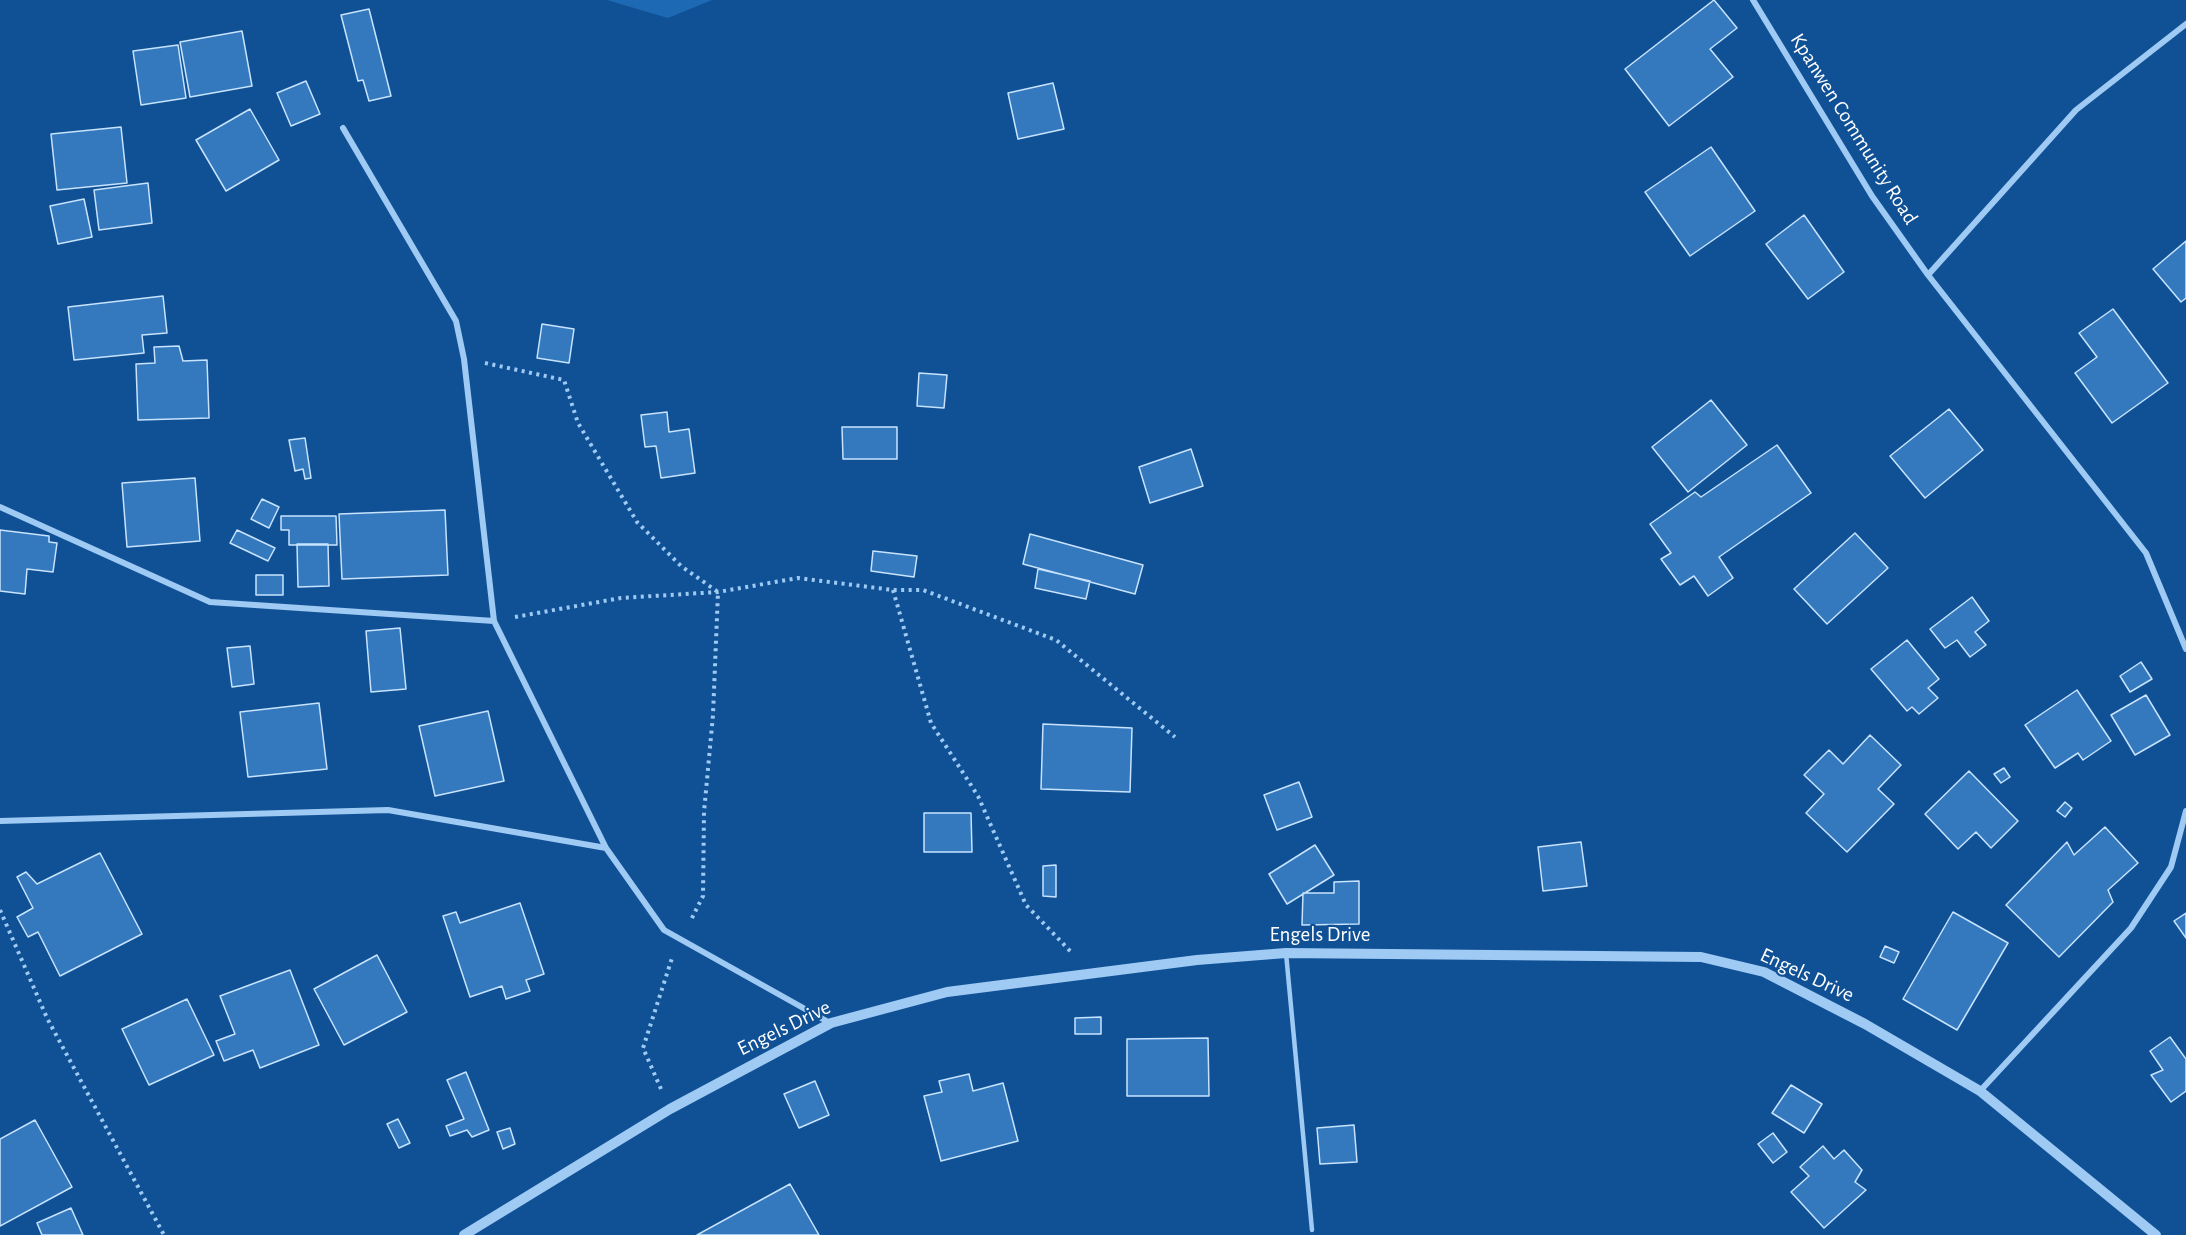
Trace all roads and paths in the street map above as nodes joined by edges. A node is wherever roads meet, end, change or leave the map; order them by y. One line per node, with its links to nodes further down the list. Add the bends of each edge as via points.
1 (1753, 0): 4 (street, Kpanwen Community Road, via 1872,196)
2 (2186, 24): 4 (street, via 2076,110)
3 (343, 128): 5 (street, via 456,321)
4 (1928, 274): 10 (street, Kpanwen Community Road, via 2146,553)
5 (464, 359): 8 (path, via 564,380 578,423 637,522 681,566); 9 (street)
6 (0, 507): 9 (street, via 210,602)
7 (892, 590): 8 (path, via 798,578); 11 (path, via 923,590 1056,640); 18 (path, via 932,723 978,796 1026,904)
8 (718, 592): 9 (path, via 621,598); 16 (path, via 704,812 703,896)
9 (494, 621): 14 (street)
10 (2186, 650)
11 (1175, 736)
12 (2186, 811): 20 (street, via 2170,867 2131,928)
13 (0, 821): 14 (street, via 388,810)
14 (606, 848): 16 (street, via 664,930)
15 (0, 910): 23 (path, via 47,1018)
16 (681, 939): 19 (street); 21 (path, via 667,968 643,1048)
17 (1286, 953): 18 (street, Engels Drive); 20 (street, Engels Drive, via 1701,957 1764,972 1865,1024); 22 (lane)
18 (1091, 974): 19 (street, Engels Drive, via 947,992)
19 (831, 1023): 21 (street, Engels Drive)
20 (1980, 1091): 25 (street, Engels Drive)
21 (670, 1109): 24 (street, Engels Drive)
22 (1312, 1230)
23 (164, 1235)
24 (464, 1235)
25 (2156, 1235)

